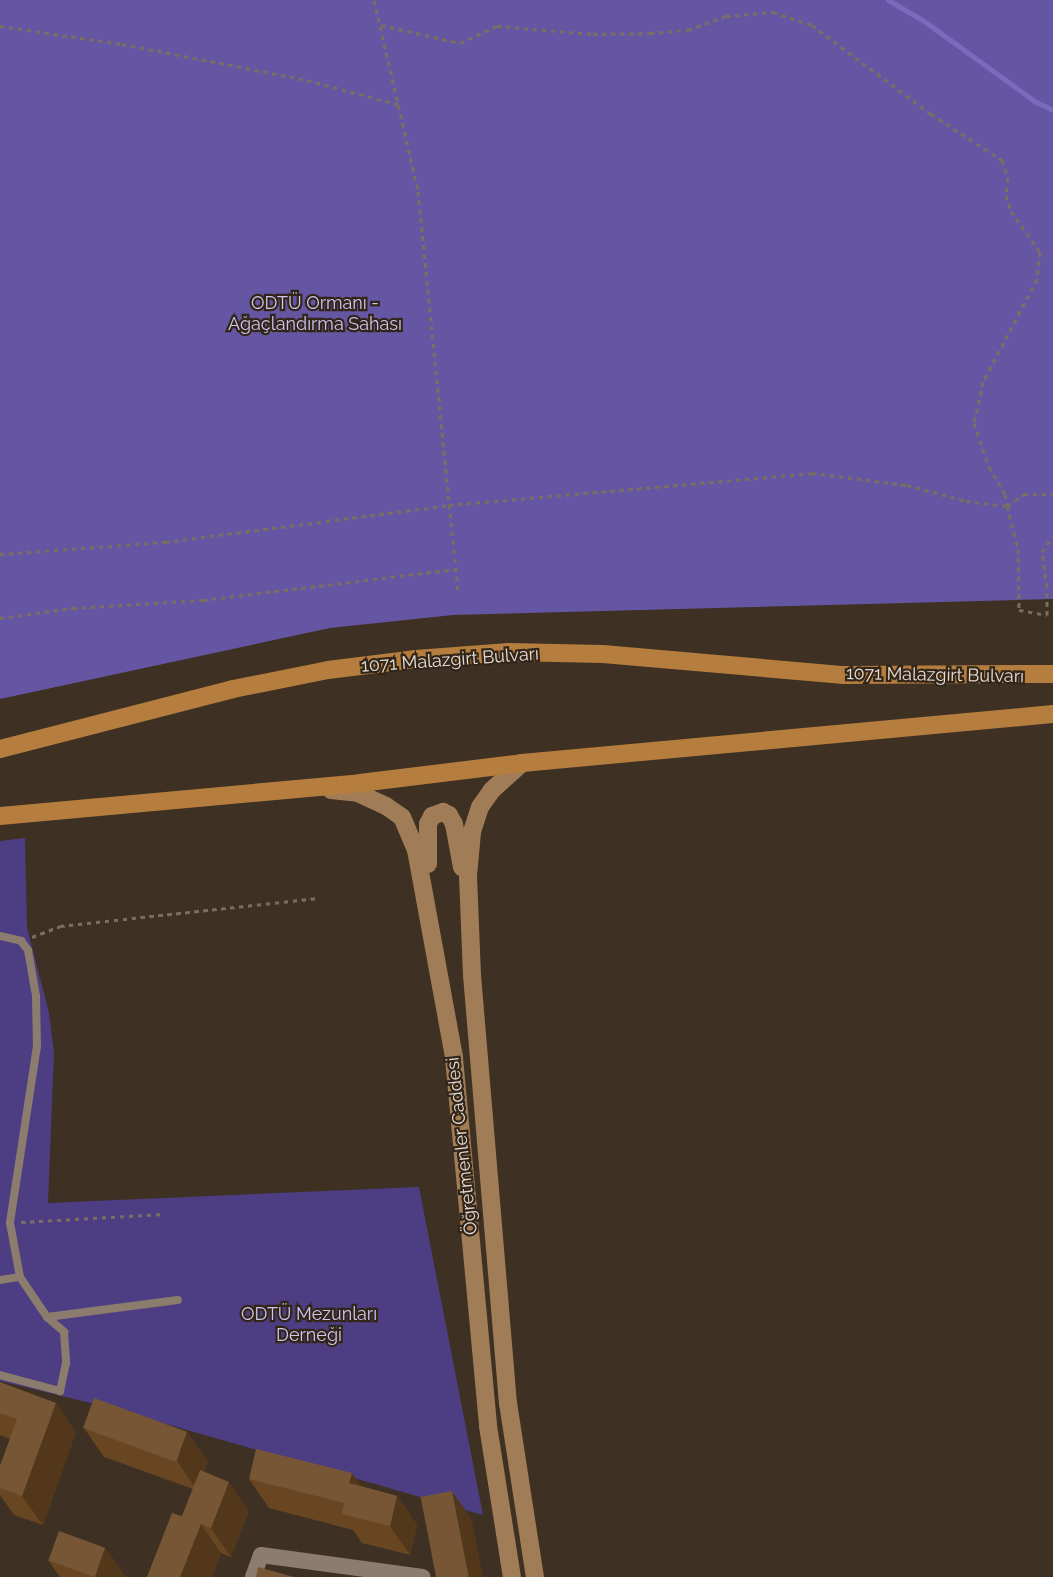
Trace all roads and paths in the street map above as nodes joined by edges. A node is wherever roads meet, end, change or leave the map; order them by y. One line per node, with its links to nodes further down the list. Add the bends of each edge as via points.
1 (374, 0): 2 (path)
2 (381, 25): 4 (path); 7 (path, via 460,43 497,26 593,34 650,33 688,30 726,16 773,12 812,26 931,114 1002,160 1011,211 1040,252 1037,279 983,382 975,423)
3 (0, 26): 4 (path, via 122,44 307,80)
4 (400, 105): 6 (path, via 418,191)
5 (1053, 494): 7 (path, via 1024,494)
6 (449, 505): 7 (path, via 812,473 907,485 966,501); 9 (path, via 165,542); 10 (path)
7 (1007, 506): 8 (path, via 1018,549 1019,610 1047,615 1042,552)
8 (1053, 536)
9 (0, 554)
10 (456, 569): 11 (path); 12 (path, via 203,600 73,608)
11 (458, 592)
12 (0, 618)
13 (1053, 674): 15 (main road, 1071 Malazgirt Bulvarı, via 844,675 603,654 509,652 416,658 233,689)
14 (1053, 714): 16 (main road)
15 (0, 749)
16 (522, 763): 17 (main road); 20 (main road, Öğretmenler Caddesi, via 492,790 480,807 472,832)
17 (311, 788): 18 (main road); 21 (main road, Öğretmenler Caddesi, via 358,793 402,817 416,850)
18 (0, 816)
19 (318, 898): 23 (path, via 60,926)
20 (470, 910): 21 (main road, via 454,824 443,812 432,816 428,824); 34 (main road, Öğretmenler Caddesi, via 472,975 508,1403)
21 (430, 917): 33 (main road, Öğretmenler Caddesi, via 454,1058 488,1426)
22 (0, 936): 23 (lane)
23 (21, 941): 25 (lane, via 28,950 36,996 38,1046)
24 (164, 1214): 25 (path)
25 (10, 1223): 26 (lane)
26 (20, 1276): 27 (lane); 29 (lane)
27 (0, 1280)
28 (178, 1300): 29 (lane)
29 (47, 1317): 30 (lane, via 64,1332 66,1364 60,1391)
30 (0, 1375)
31 (252, 1577): 32 (street, via 261,1555)
32 (423, 1577)
33 (512, 1577)
34 (535, 1577)

